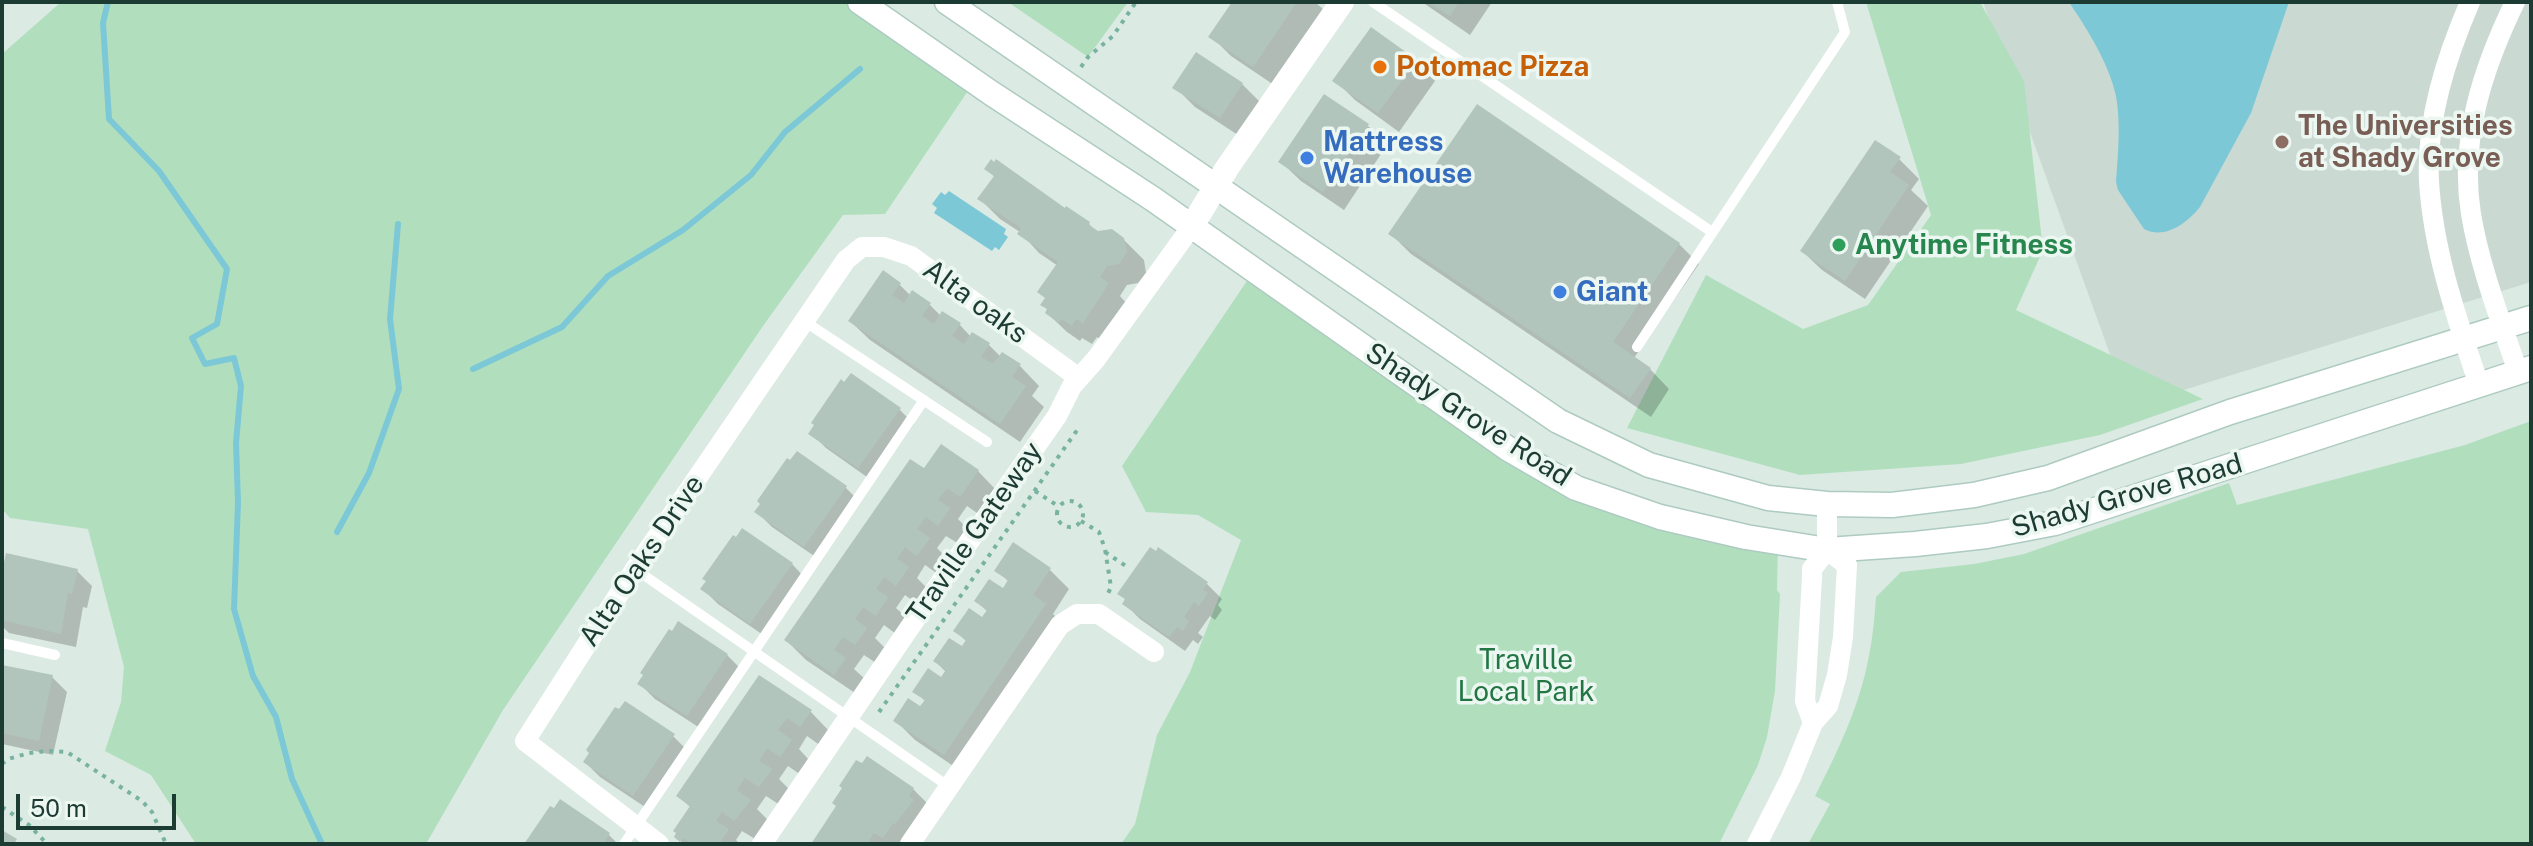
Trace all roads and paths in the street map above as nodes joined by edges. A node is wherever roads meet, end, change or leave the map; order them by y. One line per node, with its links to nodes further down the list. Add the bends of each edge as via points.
1 (860, 2): 11 (main road, Shady Grove Road)
2 (947, 2): 10 (main road, Shady Grove Road)
3 (1136, 2): 9 (path, via 1113,36)
4 (1342, 2): 10 (main road)
5 (1373, 2): 12 (lane)
6 (2470, 2): 17 (street, via 2435,110 2429,178 2438,248)
7 (2515, 2): 16 (street, via 2481,82 2469,169 2471,213)
8 (1836, 4): 12 (lane, via 1845,32)
9 (1081, 67)
10 (1215, 187): 11 (main road); 26 (main road, Shady Grove Road, via 1558,421 1649,465 1768,498)
11 (1192, 226): 20 (street, Traville Gateway); 29 (main road, Shady Grove Road, via 1507,448 1576,488 1660,517)
12 (1712, 232): 18 (lane)
13 (862, 247): 15 (street, Alta Oaks Drive, via 846,260); 20 (street, Alta oaks, via 911,256)
14 (2531, 318): 16 (main road, Shady Grove Road)
15 (804, 321): 22 (lane); 32 (street, Alta Oaks Drive)
16 (2503, 326): 17 (main road, Shady Grove Road); 19 (street)
17 (2463, 337): 21 (street); 26 (main road, Shady Grove Road, via 2048,478 1961,497 1892,505)
18 (1637, 347)
19 (2525, 370): 21 (main road, Shady Grove Road)
20 (1079, 378): 39 (street, Traville Gateway)
21 (2479, 385): 29 (main road, Shady Grove Road, via 2055,523 1987,536)
22 (924, 400): 24 (lane); 35 (lane)
23 (1080, 426): 25 (path)
24 (987, 442)
25 (1035, 491): 27 (path); 38 (path)
26 (1827, 504): 29 (street)
27 (1058, 506): 28 (path, via 1077,503); 28 (path, via 1062,525 1073,527)
28 (1081, 521): 30 (path, via 1099,532)
29 (1827, 550): 40 (street, via 1812,569 1805,701); 40 (street, via 1847,565 1843,637 1828,706)
30 (1105, 552): 31 (path); 33 (path, via 1111,587)
31 (1129, 568)
32 (635, 569): 35 (lane); 44 (street, Alta Oaks Drive, via 525,741)
33 (1099, 614): 36 (street); 42 (street, via 1077,614 1060,625)
34 (2, 643): 37 (lane)
35 (754, 652): 39 (lane); 44 (lane)
36 (1154, 652)
37 (55, 655)
38 (876, 716)
39 (849, 717): 42 (lane); 48 (street, Traville Gateway)
40 (1813, 723): 50 (street)
41 (2, 764): 46 (path, via 29,753 67,752 142,801)
42 (948, 786): 49 (street)
43 (2, 807): 45 (path)
44 (630, 836): 47 (street, Alta Oaks Drive)
45 (47, 844)
46 (166, 844)
47 (659, 844)
48 (762, 844)
49 (910, 844)
50 (1757, 844)

